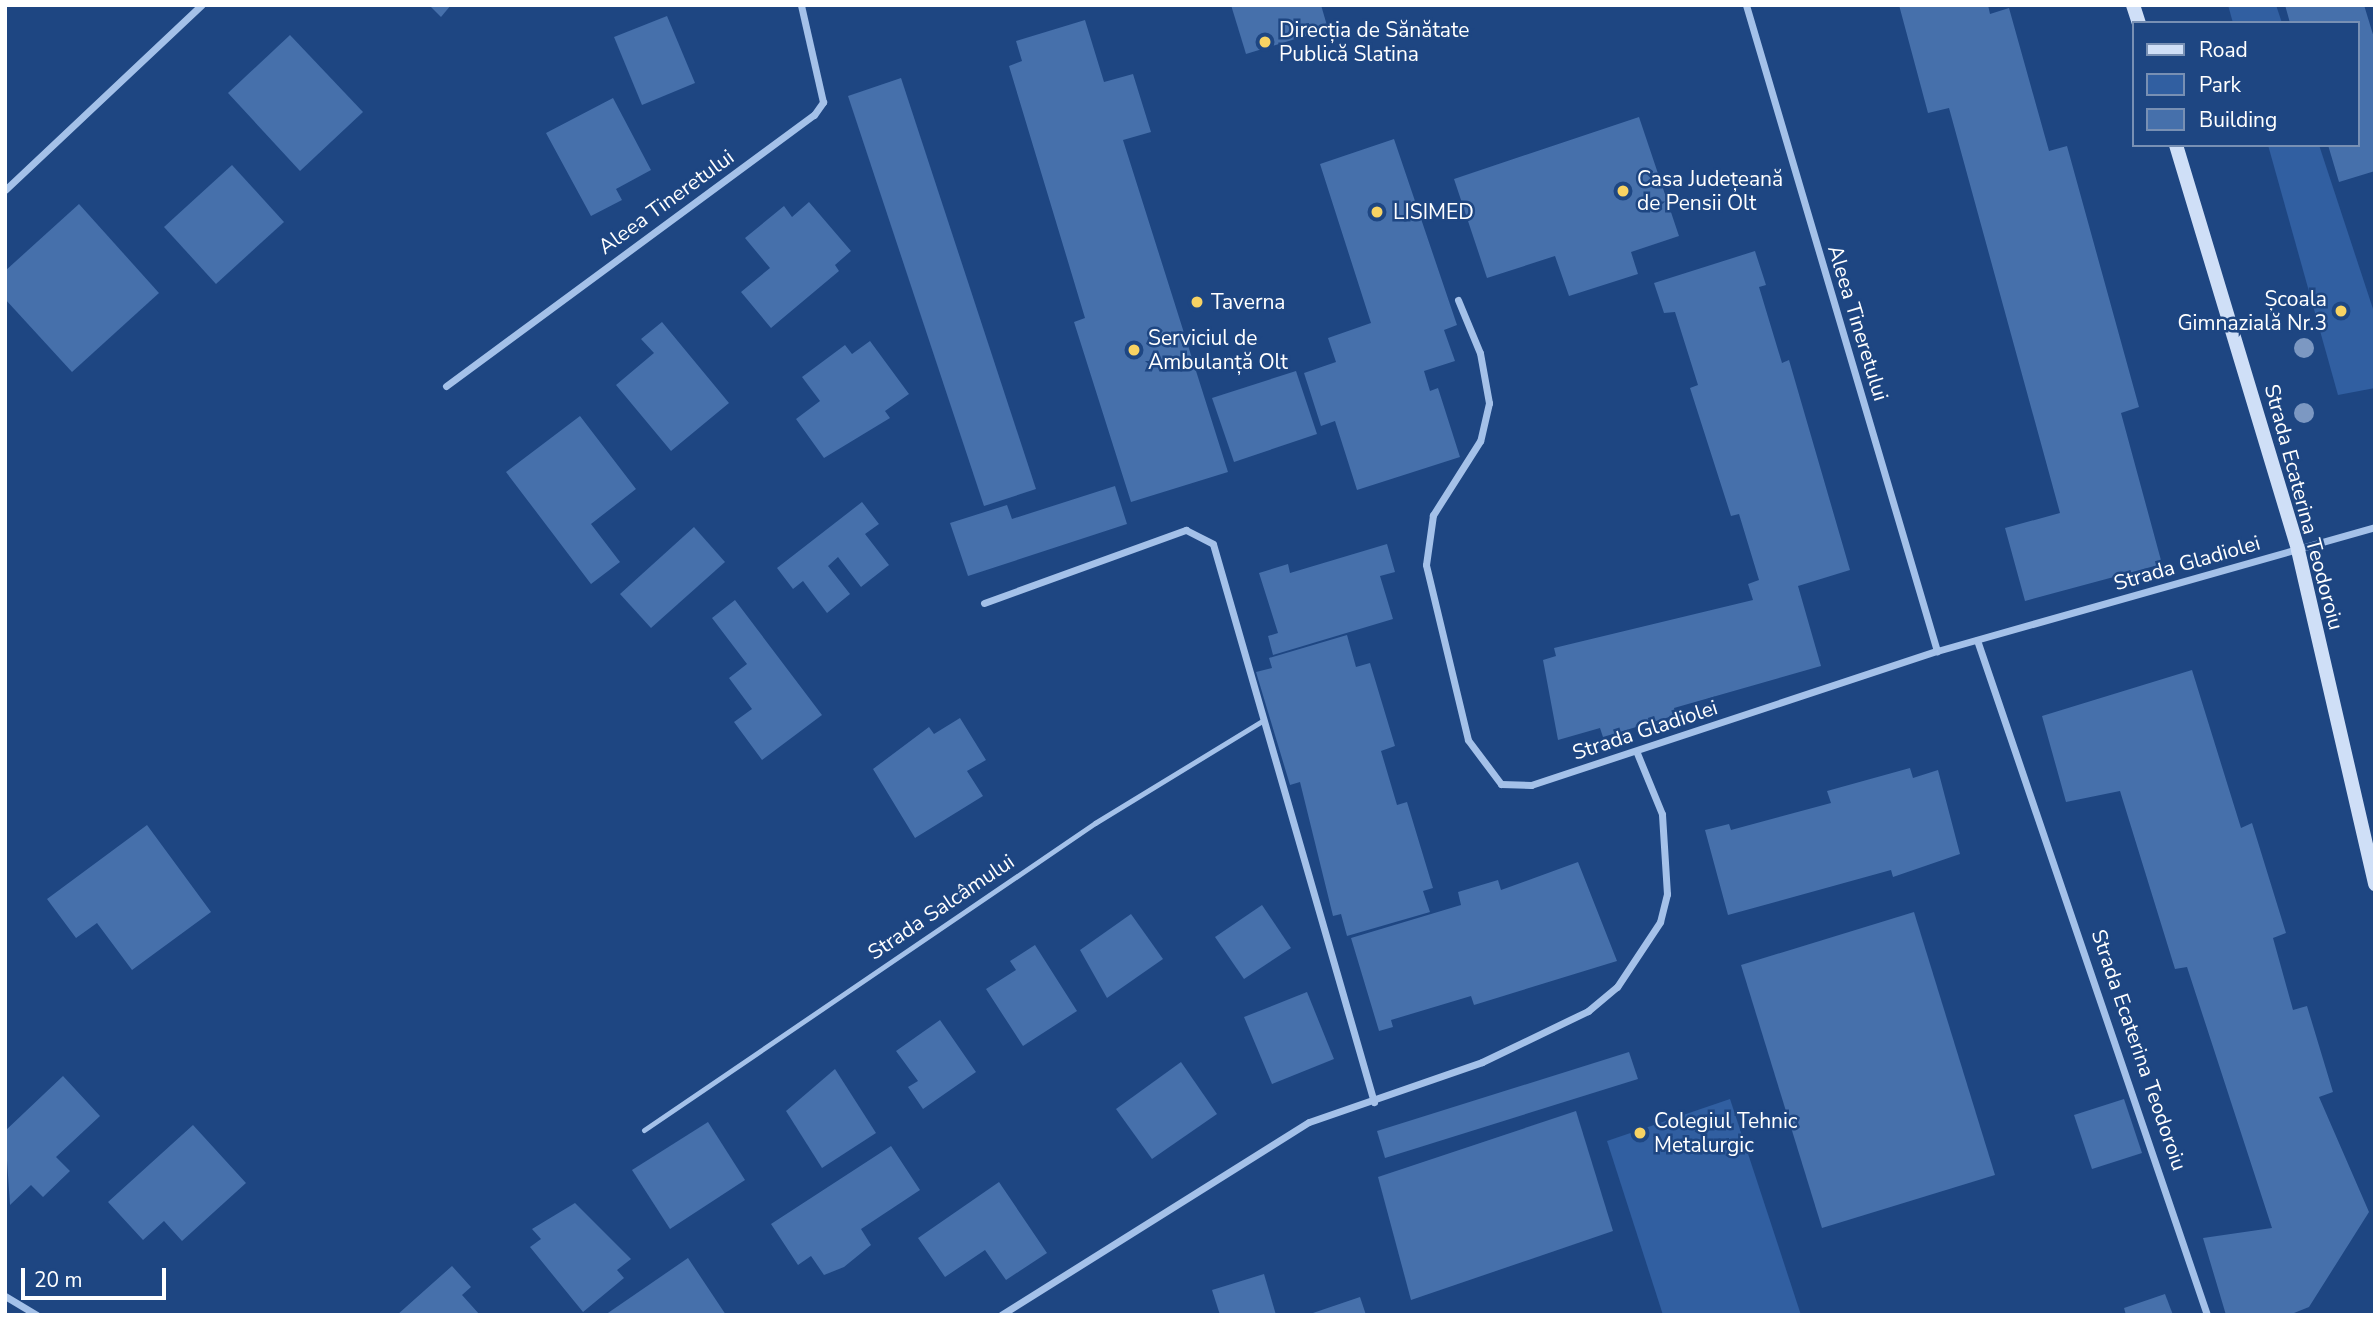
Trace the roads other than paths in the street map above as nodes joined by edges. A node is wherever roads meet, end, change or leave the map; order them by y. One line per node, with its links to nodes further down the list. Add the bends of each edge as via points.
1 (201, 5): 5 (street)
2 (801, 5): 7 (street, Aleea Tineretului, via 823,102 814,115)
3 (1746, 5): 12 (street, Aleea Tineretului)
4 (2177, 147): 9 (main road, Strada Ecaterina Teodoroiu)
5 (5, 190)
6 (1458, 300): 14 (street, Strada Gladiolei, via 1480,353 1489,402 1479,440 1433,515 1426,565 1468,740 1501,784 1531,785)
7 (446, 386)
8 (2375, 527): 9 (street, Strada Gladiolei)
9 (2298, 550): 11 (street, Strada Gladiolei); 15 (main road, Strada Ecaterina Teodoroiu)
10 (984, 603): 13 (street, via 1186,530 1213,544)
11 (1977, 640): 12 (street, Strada Gladiolei); 21 (street, Strada Ecaterina Teodoroiu)
12 (1937, 651): 14 (street, Strada Gladiolei)
13 (1262, 721): 16 (street); 17 (lane, Strada Salcâmului, via 1095,823)
14 (1637, 753): 16 (street, via 1662,814 1667,894 1660,922 1624,978 1560,1027)
15 (2375, 884)
16 (1374, 1102): 20 (street, via 1309,1122)
17 (644, 1130)
18 (5, 1296): 19 (street)
19 (37, 1315)
20 (1001, 1315)
21 (2207, 1315)

